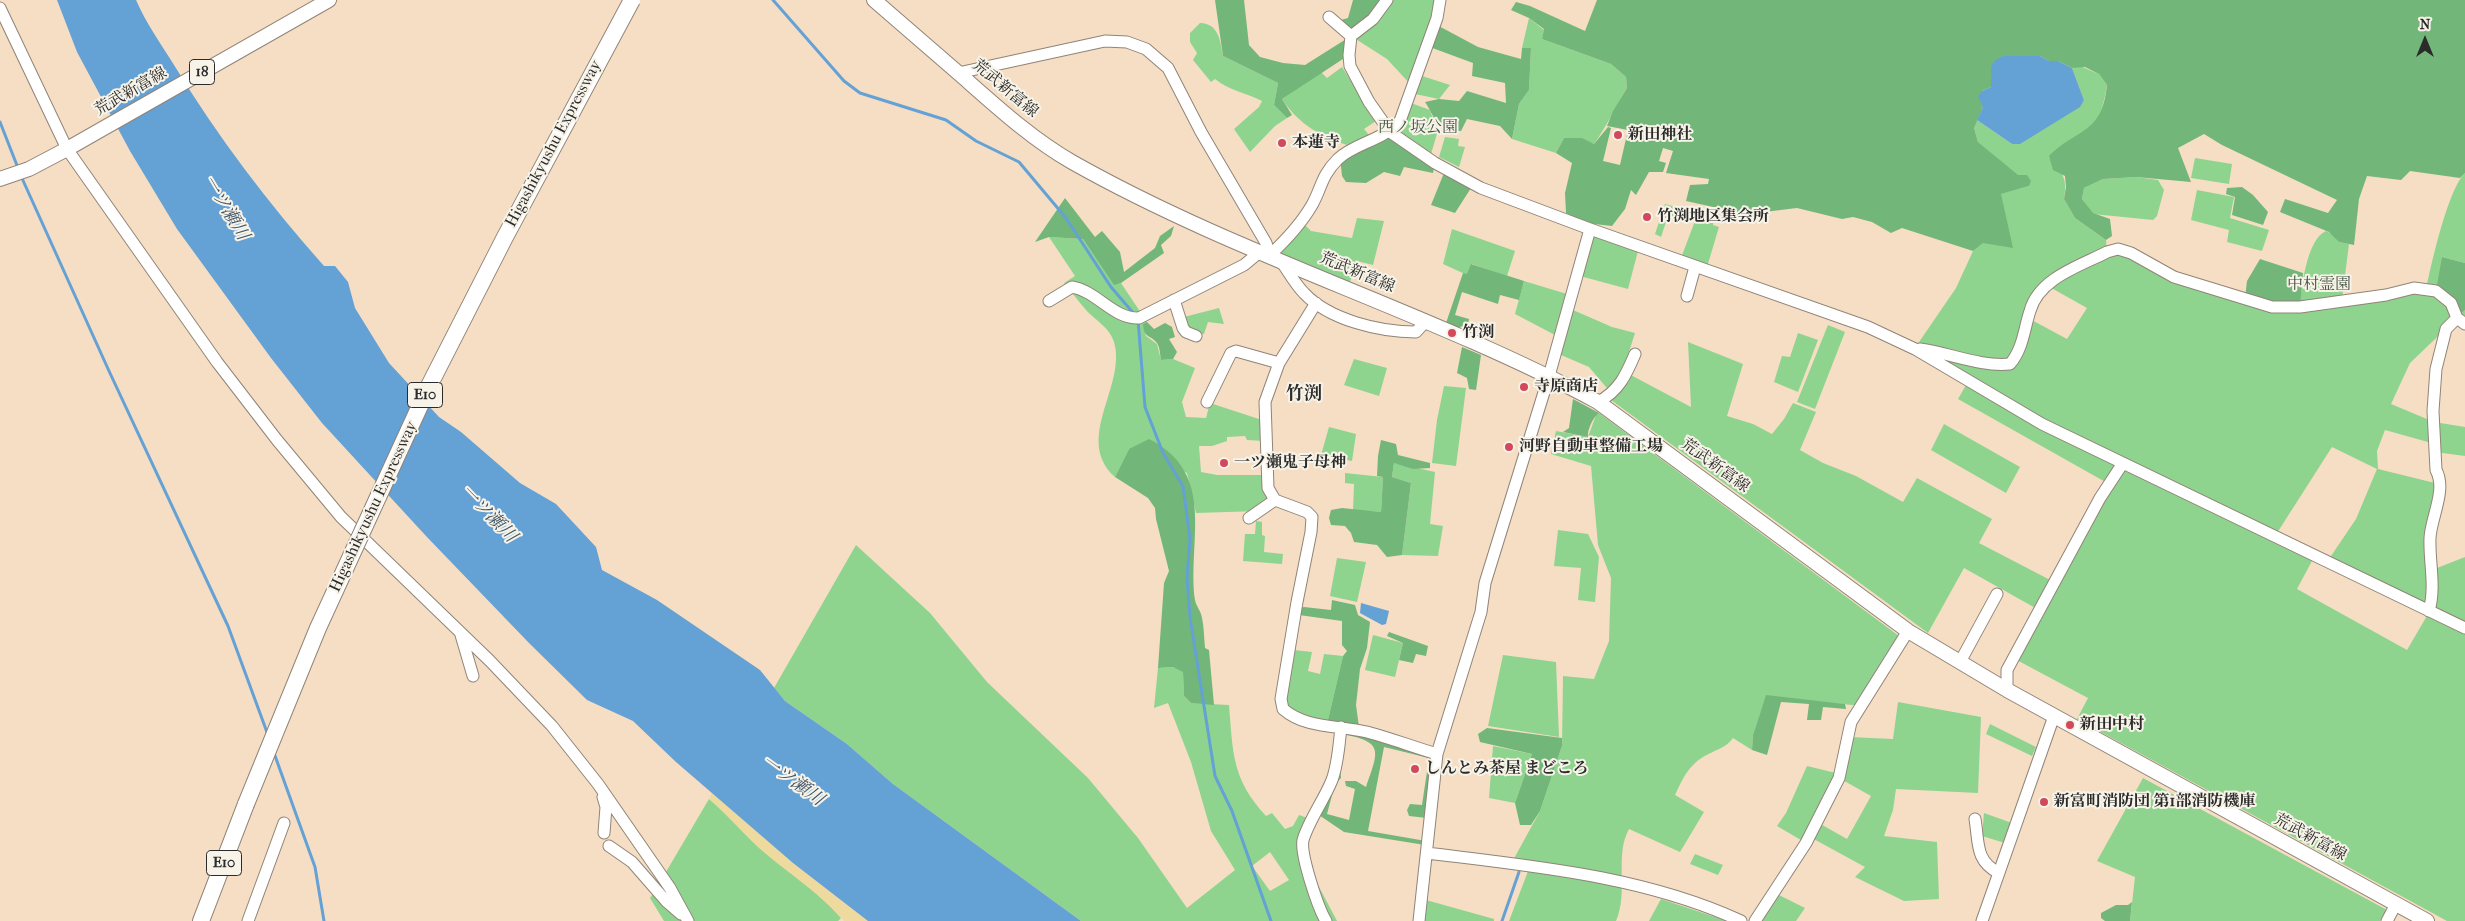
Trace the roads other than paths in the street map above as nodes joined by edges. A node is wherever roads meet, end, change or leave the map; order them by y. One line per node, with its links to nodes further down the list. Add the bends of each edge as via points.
1 (329, 0): 11 (main road, 荒武新富線 / 18)
2 (632, 0): 52 (highway, Higashikyushu Expressway / E10, bridge, via 429,386 322,619)
3 (874, 0): 9 (main road, 荒武新富線)
4 (1387, 0): 8 (street, via 1374,19)
5 (1440, 0): 10 (street, via 1437,18 1400,121)
6 (0, 8): 11 (street)
7 (1329, 17): 8 (street)
8 (1351, 36): 10 (street, via 1350,66)
9 (958, 73): 14 (main road, 荒武新富線, via 1008,116 1070,161 1161,209); 14 (street, via 1105,41 1127,42 1146,49 1168,68 1266,243)
10 (1390, 132): 13 (street, via 1435,163 1480,188); 14 (street, via 1340,157 1318,187 1306,215)
11 (71, 147): 12 (main road, 荒武新富線 / 18); 36 (street, via 217,362 277,440 341,517)
12 (6, 178)
13 (1590, 229): 15 (street); 26 (street)
14 (1270, 256): 17 (street, via 1244,265); 19 (street); 20 (main road, 荒武新富線)
15 (1695, 267): 16 (street); 23 (street, via 1868,328)
16 (1687, 296)
17 (1174, 300): 18 (street, via 1139,318 1128,318 1082,288 1072,287); 22 (street, via 1183,328)
18 (1049, 301)
19 (1316, 303): 20 (street, via 1374,328 1416,332); 25 (street)
20 (1426, 321): 26 (main road, 荒武新富線)
21 (2461, 321): 23 (street, via 2451,303 2436,291 2414,288 2300,307 2272,307 2174,277 2131,253 2118,250 2107,252 2046,285 2033,300 2018,354 2010,364 1999,365); 33 (street, via 2446,329 2436,369 2434,422 2436,470 2440,476 2430,536 2433,598)
22 (1196, 336)
23 (1915, 349): 29 (street, via 2042,424)
24 (1635, 354): 28 (street, via 1621,383 1612,394)
25 (1280, 363): 27 (street, via 1232,353); 30 (street, via 1265,402 1268,488)
26 (1549, 376): 28 (main road, 荒武新富線); 42 (street)
27 (1207, 402)
28 (1598, 402): 35 (main road, 荒武新富線)
29 (2123, 463): 33 (street); 39 (street, via 2007,670)
30 (1276, 500): 31 (street); 41 (street, via 1307,512 1312,518 1281,699 1283,709 1293,718)
31 (1249, 518)
32 (1997, 594): 37 (street)
33 (2429, 611): 34 (street)
34 (2465, 628)
35 (1908, 631): 37 (main road, 荒武新富線); 57 (street, via 1851,722 1839,778 1806,844)
36 (460, 633): 38 (street); 43 (street, via 552,726)
37 (1960, 662): 39 (main road, 荒武新富線)
38 (472, 676)
39 (2007, 690): 40 (main road, 荒武新富線)
40 (2054, 716): 49 (street); 50 (main road, 荒武新富線)
41 (1341, 727): 42 (street); 54 (street, via 1332,779 1303,842 1312,888)
42 (1436, 754): 48 (street)
43 (598, 784): 46 (street, via 606,807); 51 (street, via 670,888)
44 (1975, 819): 49 (street, via 1982,860 1988,868)
45 (284, 823): 53 (street)
46 (604, 833)
47 (609, 846): 51 (street, via 632,862)
48 (1427, 853): 55 (street); 56 (street, via 1530,866 1622,883)
49 (1999, 873): 58 (street)
50 (2396, 904): 59 (street); 60 (main road, 荒武新富線)
51 (687, 920)
52 (201, 921)
53 (248, 921)
54 (1326, 921)
55 (1419, 921)
56 (1741, 921)
57 (1755, 921)
58 (1982, 921)
59 (2387, 921)
60 (2427, 921)

